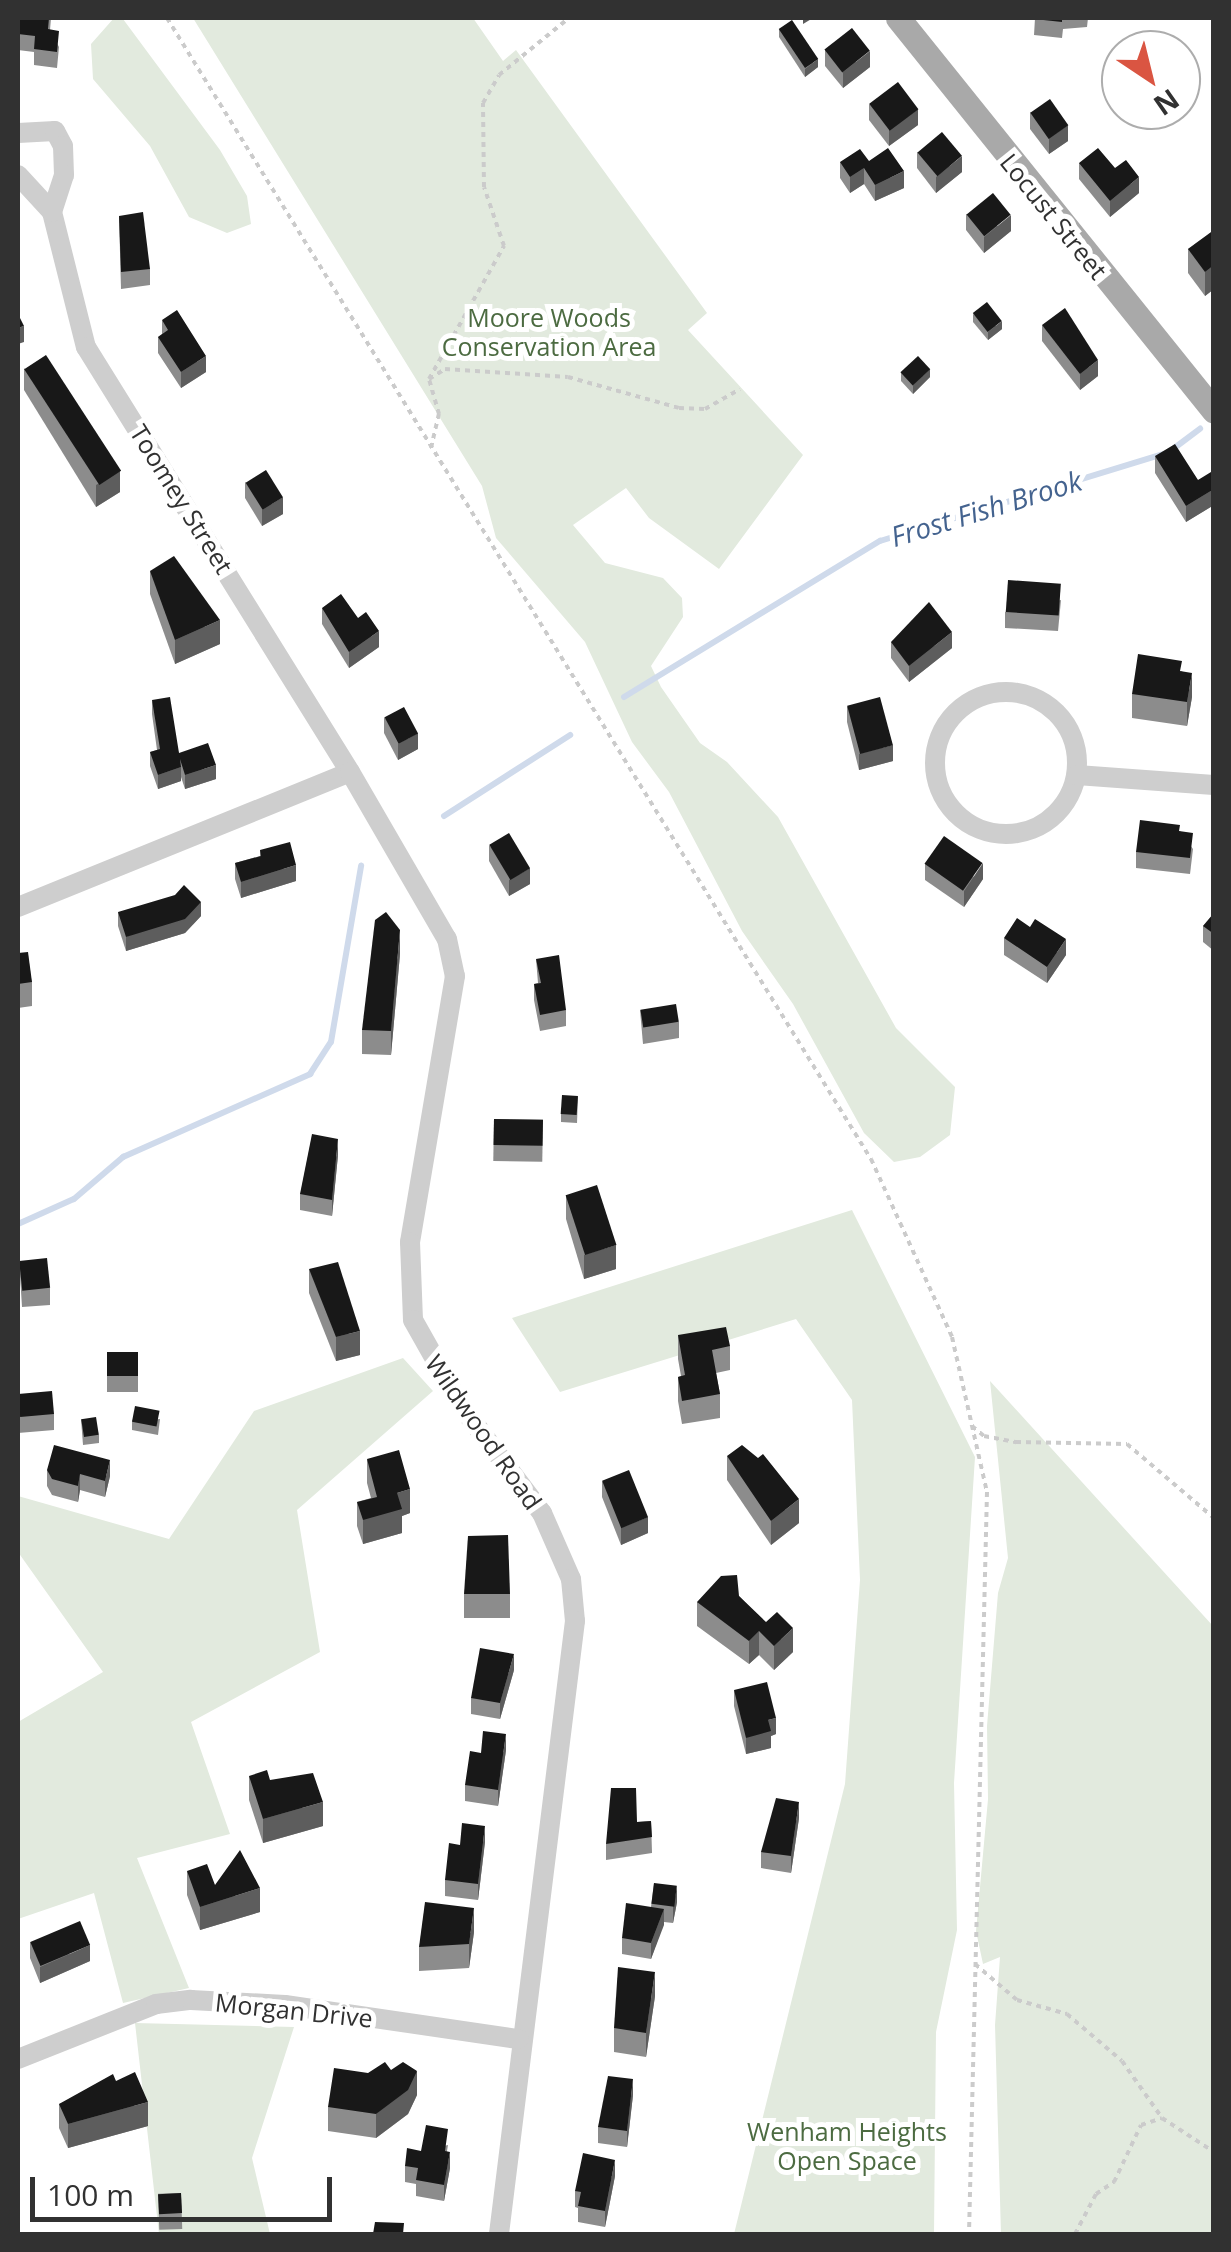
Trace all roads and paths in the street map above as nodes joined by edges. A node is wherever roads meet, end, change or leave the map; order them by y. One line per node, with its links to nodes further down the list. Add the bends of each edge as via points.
1 (166, 18): 10 (path)
2 (569, 18): 7 (path, via 499,75 483,103 484,187 504,246)
3 (898, 18): 9 (main road, Locust Street)
4 (18, 133): 6 (street, Toomey Street, via 54,131 63,146 64,176)
5 (18, 175): 6 (street, Toomey Street)
6 (52, 212): 11 (street, Toomey Street, via 86,347)
7 (429, 379): 8 (path, via 445,369 568,377 705,409); 10 (path, via 439,414)
8 (740, 388)
9 (1214, 410)
10 (431, 448): 15 (path, via 871,1159 952,1337)
11 (350, 772): 14 (street); 18 (street, Wildwood Road, via 430,901 455,976 417,1187 412,1320 462,1407 542,1513 571,1580 572,1668)
12 (1077, 775): 12 (street, via 1072,735 1061,718 1046,704 1008,692 978,698 953,716 935,756 946,802 984,832 1032,830 1068,798); 13 (street)
13 (1214, 785)
14 (18, 908)
15 (972, 1426): 16 (path, via 984,1436 1016,1442 1127,1444); 17 (path, via 986,1492)
16 (1214, 1518)
17 (974, 1963): 20 (path, via 1017,2000 1067,2014 1141,2082); 23 (path)
18 (519, 2039): 19 (street, Morgan Drive, via 285,2005 191,2000 156,2004); 22 (street, Wildwood Road)
19 (18, 2059)
20 (1162, 2118): 21 (path); 24 (path, via 1140,2126 1114,2182 1096,2194)
21 (1214, 2152)
22 (499, 2234)
23 (969, 2234)
24 (1074, 2234)

